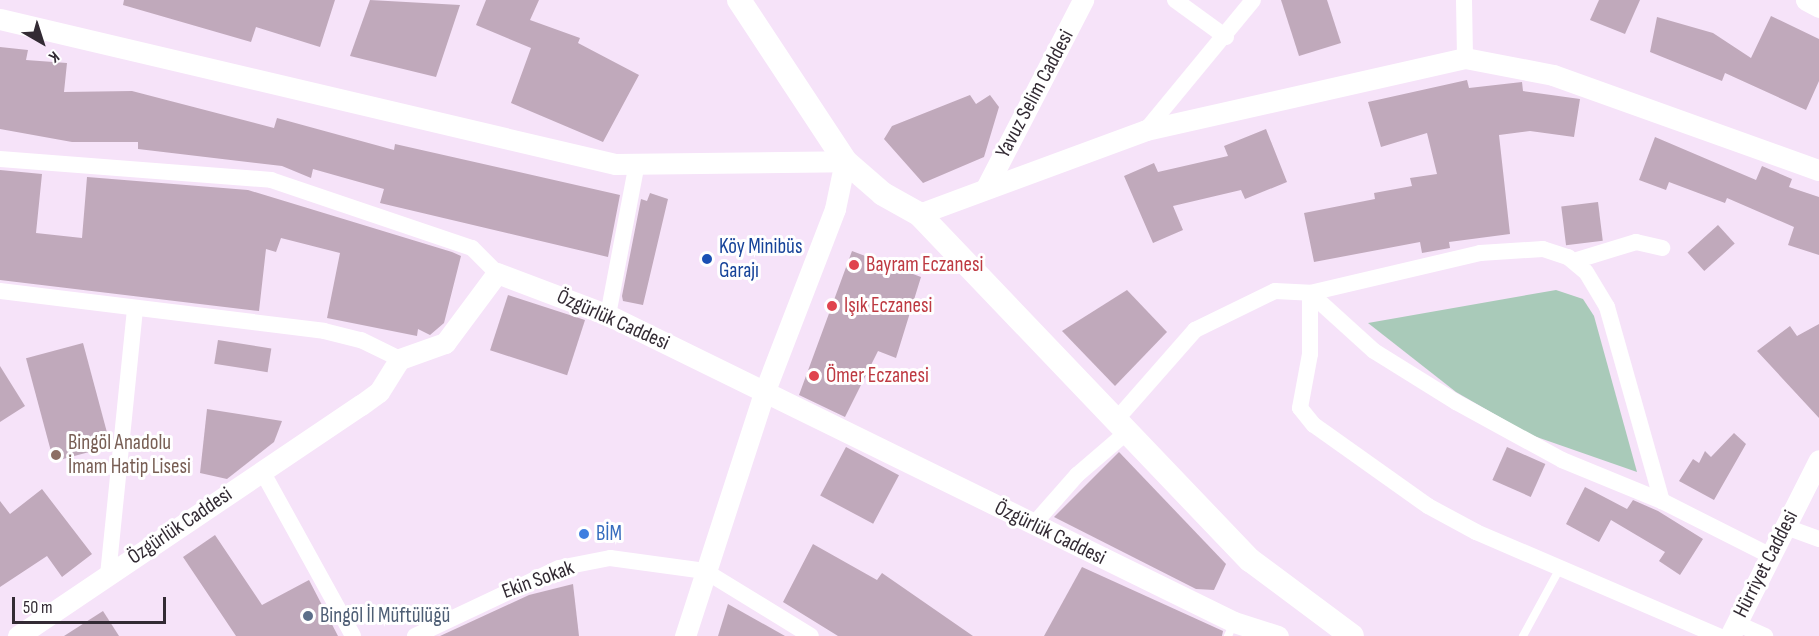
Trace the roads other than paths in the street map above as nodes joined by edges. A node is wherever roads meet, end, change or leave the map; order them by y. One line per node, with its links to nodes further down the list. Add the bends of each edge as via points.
1 (740, 0): 13 (main road)
2 (1083, 0): 16 (street, Yavuz Selim Caddesi)
3 (1174, 0): 9 (street)
4 (1253, 0): 9 (street)
5 (1464, 0): 10 (street)
6 (1806, 0): 7 (street)
7 (1819, 7)
8 (0, 19): 14 (street, via 615,164)
9 (1226, 37): 11 (street)
10 (1465, 58): 11 (street); 15 (street, via 1552,75)
11 (1146, 130): 16 (street)
12 (0, 159): 20 (street, via 271,180 472,248)
13 (845, 161): 14 (street); 17 (main road, via 883,194); 26 (street, via 835,209)
14 (637, 163): 24 (street)
15 (1819, 170)
16 (986, 188): 17 (street)
17 (919, 214): 27 (main road)
18 (1662, 248): 19 (street, via 1636,242)
19 (1574, 261): 22 (street, via 1543,249 1480,253); 30 (street, via 1607,307)
20 (497, 273): 24 (street, Özgürlük Caddesi); 25 (street, via 445,343)
21 (0, 291): 23 (street)
22 (1310, 293): 27 (street, via 1275,291 1195,330); 30 (street, via 1374,351 1456,402 1562,460); 35 (street, via 1310,354 1300,388 1300,408 1314,425 1428,506)
23 (135, 309): 25 (street, via 324,331 361,340); 37 (street)
24 (608, 315): 26 (street, Özgürlük Caddesi)
25 (400, 359): 29 (street, Özgürlük Caddesi, via 379,392)
26 (764, 393): 31 (street, Özgürlük Caddesi); 36 (street)
27 (1121, 426): 31 (street); 46 (main road, via 1250,561)
28 (1819, 460): 32 (street, Hürriyet Caddesi)
29 (262, 471): 37 (street, Özgürlük Caddesi); 41 (street)
30 (1662, 501): 34 (street)
31 (1033, 525): 38 (street, Özgürlük Caddesi)
32 (1786, 527): 33 (street); 34 (street, Hürriyet Caddesi)
33 (1819, 539)
34 (1771, 556): 39 (street, Hürriyet Caddesi)
35 (1560, 568): 39 (street); 47 (lane)
36 (705, 570): 42 (street, Ekin Sokak, via 610,558 560,568); 43 (street); 44 (street)
37 (108, 574): 40 (street, Özgürlük Caddesi)
38 (1231, 629): 45 (street, Özgürlük Caddesi)
39 (1728, 632): 48 (street)
40 (18, 636)
41 (353, 636)
42 (415, 636)
43 (685, 636)
44 (811, 636)
45 (1278, 636)
46 (1352, 636)
47 (1523, 636)
48 (1765, 636)

